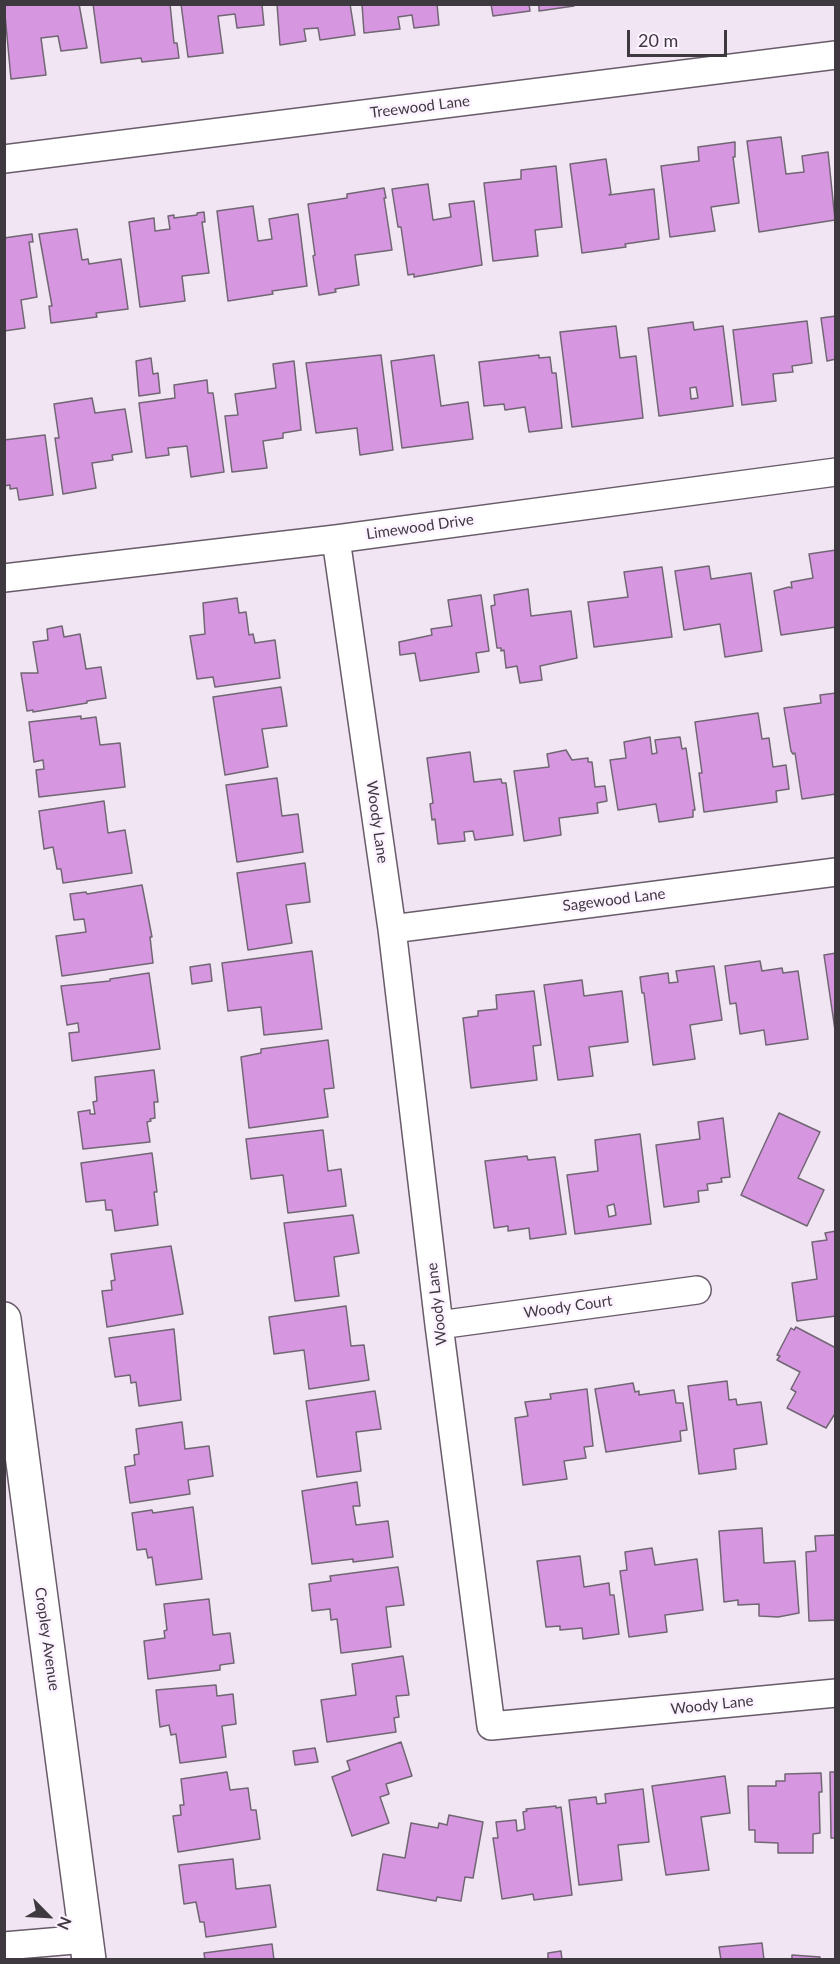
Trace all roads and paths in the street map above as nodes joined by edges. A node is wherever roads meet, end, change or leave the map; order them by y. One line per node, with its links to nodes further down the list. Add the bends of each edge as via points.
1 (836, 55): 2 (street, Treewood Lane)
2 (4, 159)
3 (836, 472): 4 (street, Limewood Drive)
4 (336, 539): 5 (street, Limewood Drive); 7 (street, Woody Lane)
5 (4, 578)
6 (836, 872): 7 (street, Sagewood Lane)
7 (392, 929): 10 (street, Woody Lane)
8 (697, 1290): 10 (street, Woody Court)
9 (4, 1319): 13 (street, Cropley Avenue)
10 (439, 1325): 11 (street, Woody Lane, via 491,1726)
11 (836, 1693)
12 (4, 1946): 13 (street)
13 (88, 1949)

